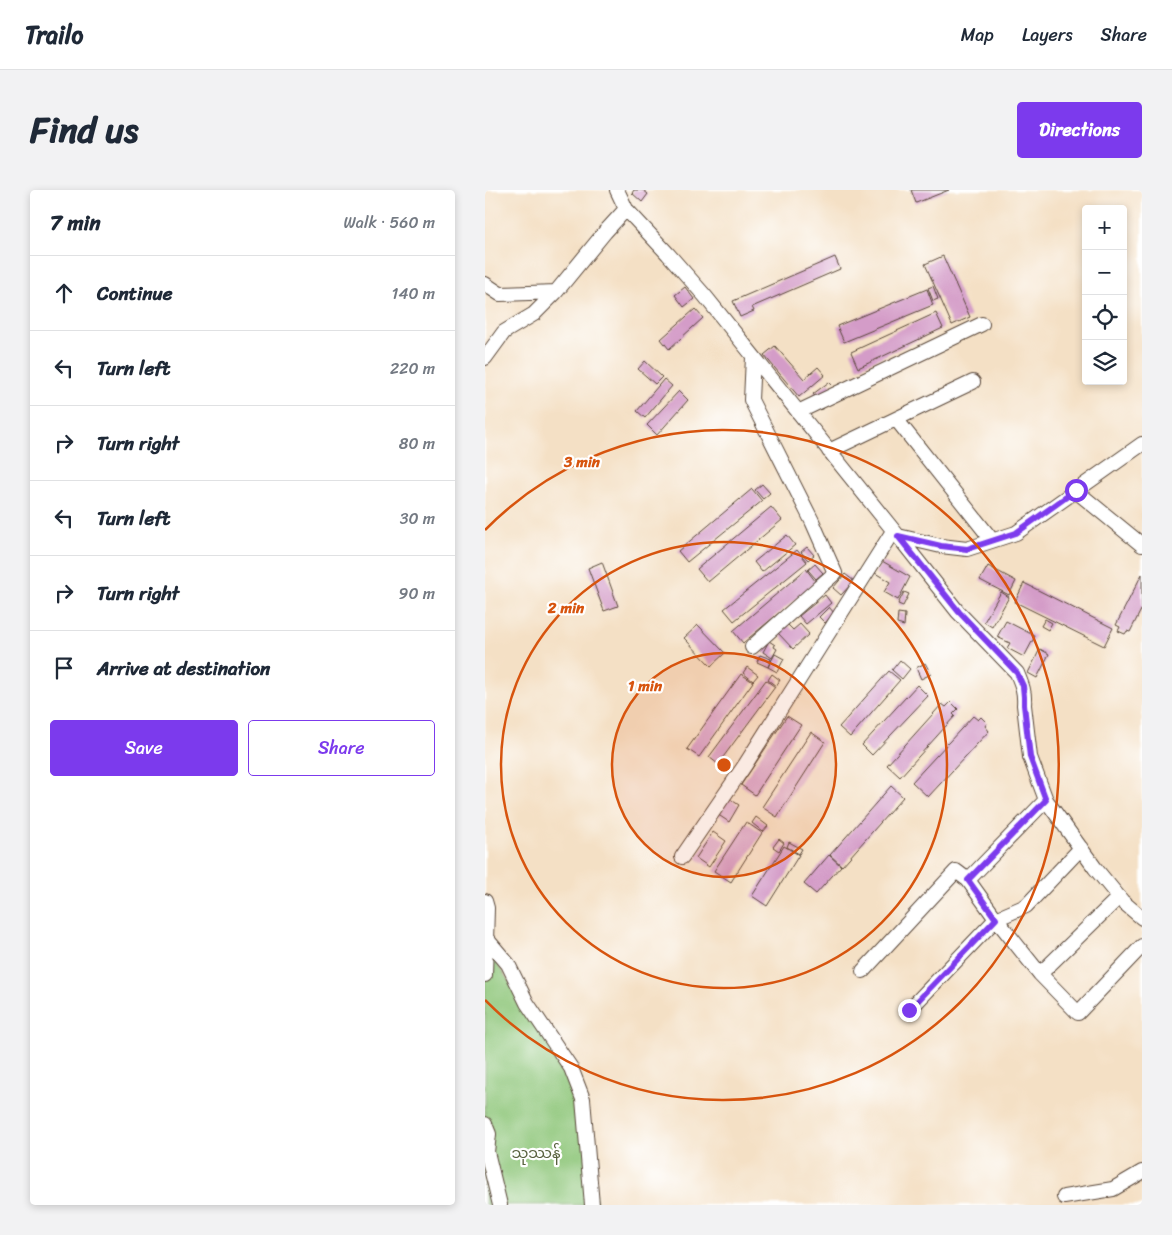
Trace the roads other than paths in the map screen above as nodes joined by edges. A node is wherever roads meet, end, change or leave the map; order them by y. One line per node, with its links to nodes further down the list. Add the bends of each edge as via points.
1 (617, 190): 2 (street)
2 (626, 209): 4 (street); 6 (street, via 686,275)
3 (485, 284): 4 (street, via 500,294)
4 (556, 292): 7 (street, via 534,314 504,332)
5 (982, 324): 9 (street)
6 (753, 357): 9 (street); 17 (street, via 751,400 835,573)
7 (485, 358)
8 (973, 382): 10 (street)
9 (798, 412): 12 (street)
10 (896, 419): 12 (street); 15 (street)
11 (1142, 444): 13 (street)
12 (829, 451): 14 (street)
13 (1076, 490): 15 (street, via 1016,533); 16 (street)
14 (896, 534): 15 (street, via 967,549); 18 (street, via 959,612 1017,673 1023,686 1030,757); 20 (street)
15 (992, 540)
16 (1142, 546)
17 (752, 647)
18 (1046, 800): 19 (street); 21 (street)
19 (1081, 848): 22 (street); 25 (street, via 1026,906)
20 (683, 857)
21 (968, 880): 25 (street); 28 (street, via 956,871)
22 (1119, 897): 24 (street); 29 (street)
23 (485, 901): 26 (street)
24 (1142, 918)
25 (996, 919): 29 (street); 31 (street)
26 (486, 938): 30 (street); 38 (street, via 508,964 527,1003 571,1068 583,1098)
27 (1142, 946): 29 (street, via 1078,1013)
28 (863, 971)
29 (1039, 974)
30 (485, 975)
31 (909, 1010)
32 (485, 1124): 33 (street, via 489,1134)
33 (486, 1146): 37 (street)
34 (1142, 1173): 36 (street)
35 (1064, 1196): 36 (street)
36 (1088, 1199)
37 (500, 1205)
38 (592, 1205)

